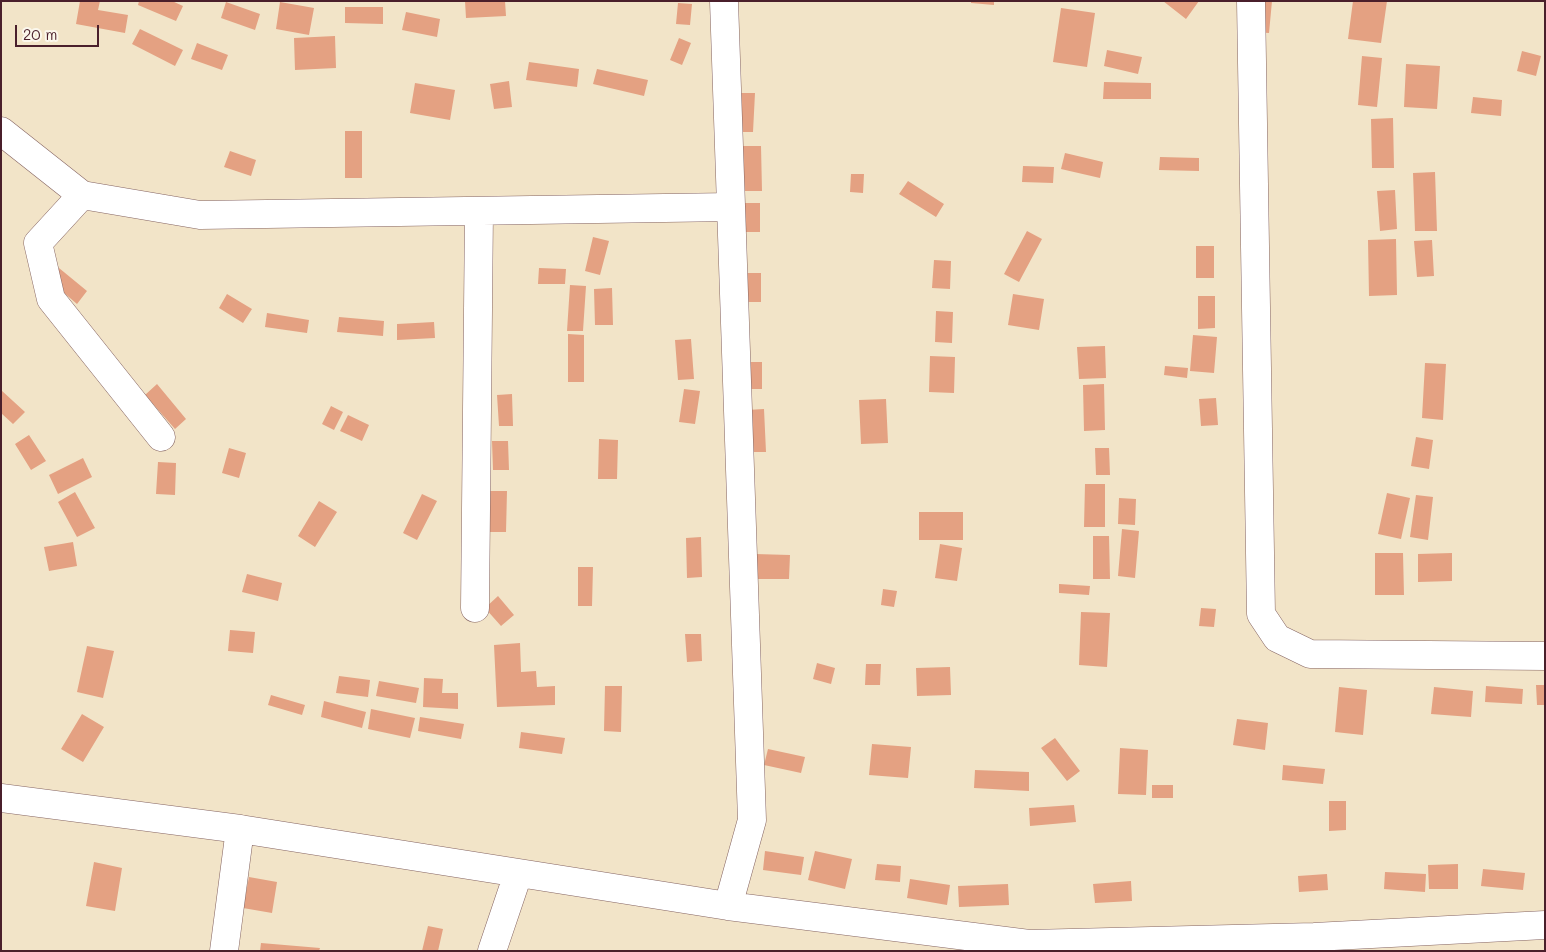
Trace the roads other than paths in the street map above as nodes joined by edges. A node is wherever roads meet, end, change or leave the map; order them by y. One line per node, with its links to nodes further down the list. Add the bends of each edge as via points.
1 (724, 1): 5 (street)
2 (1251, 1): 9 (street, via 1261,614 1277,638 1310,654)
3 (1, 130): 4 (street)
4 (82, 195): 6 (street, via 200,215); 7 (street, via 38,243 51,299)
5 (731, 207): 6 (street); 13 (street, via 752,820)
6 (479, 211): 8 (street)
7 (161, 437)
8 (475, 608)
9 (1545, 656)
10 (1, 798): 11 (street)
11 (240, 830): 12 (street); 17 (street)
12 (518, 874): 13 (street); 18 (street)
13 (728, 906): 16 (street)
14 (1545, 926): 15 (street)
15 (1314, 944): 16 (street)
16 (1030, 947)
17 (224, 951)
18 (492, 951)

